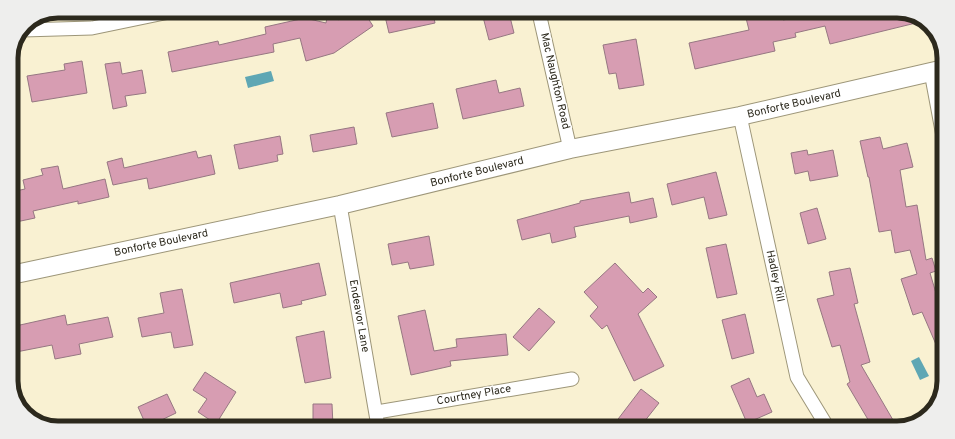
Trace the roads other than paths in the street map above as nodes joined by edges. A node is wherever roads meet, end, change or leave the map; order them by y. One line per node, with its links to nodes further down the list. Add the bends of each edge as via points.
1 (143, 18): 3 (street, via 92,28)
2 (540, 18): 6 (street, Mac Naughton Road)
3 (30, 30)
4 (937, 71): 5 (main road, Bonforte Boulevard)
5 (740, 116): 6 (main road, Bonforte Boulevard); 12 (street, Hadley Rill, via 797,377)
6 (570, 150): 7 (main road, Bonforte Boulevard)
7 (340, 206): 8 (main road, Bonforte Boulevard); 10 (street, Endeavor Lane)
8 (18, 274)
9 (572, 379): 10 (street, Courtney Place)
10 (377, 412): 11 (street, Endeavor Lane)
11 (378, 421)
12 (824, 421)

